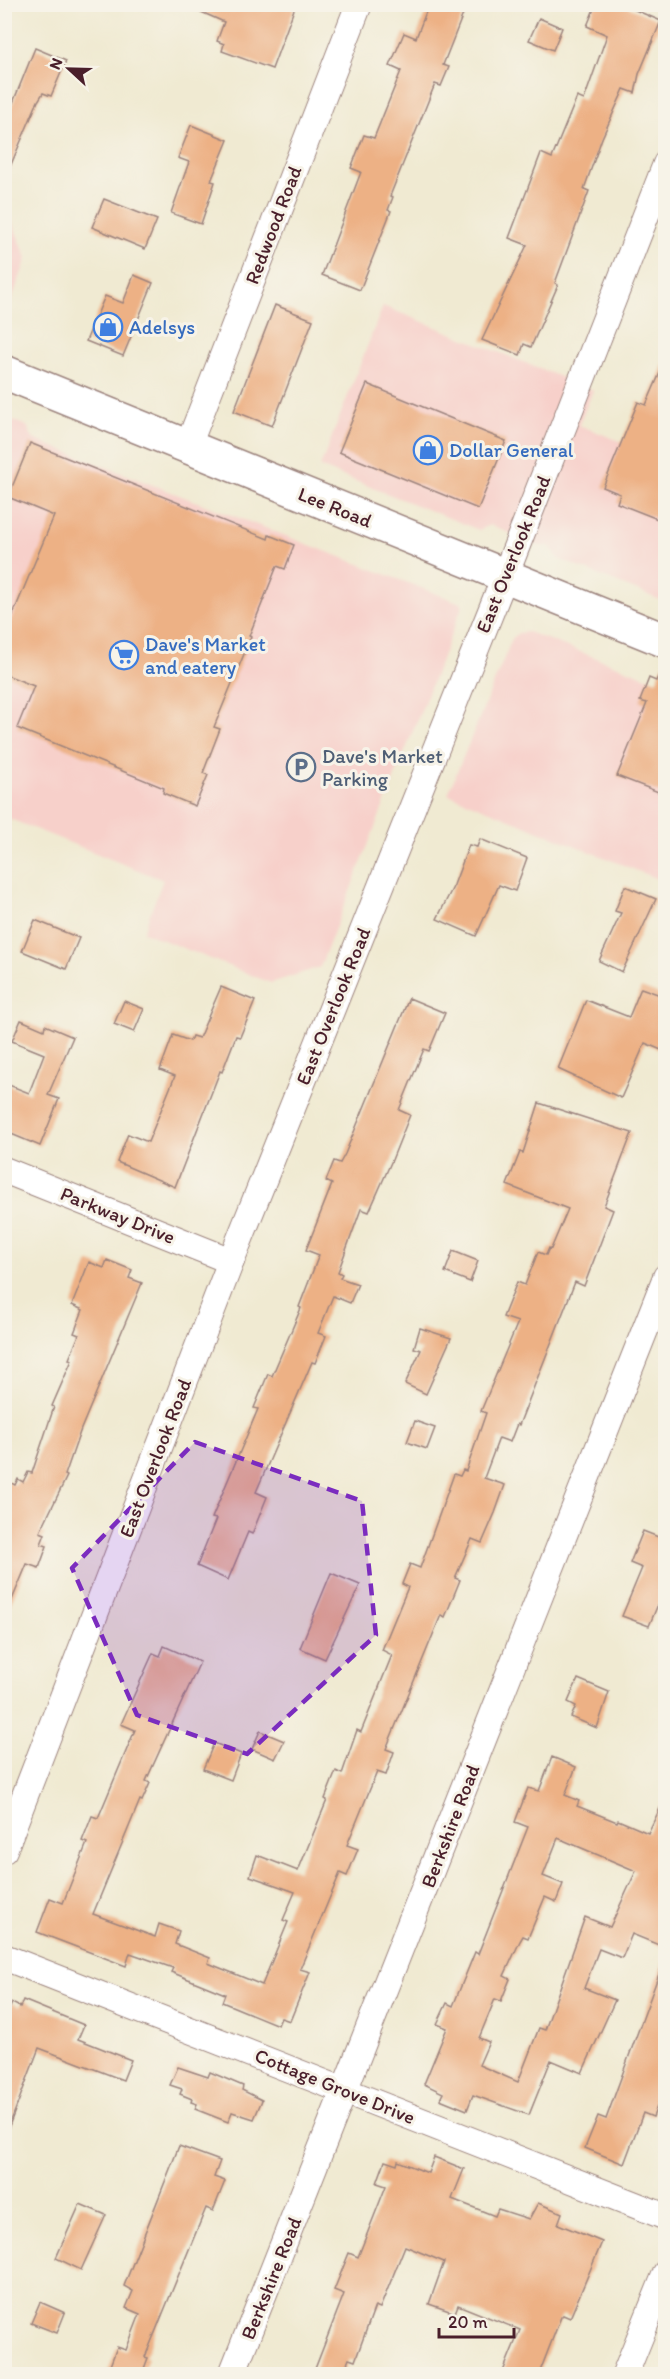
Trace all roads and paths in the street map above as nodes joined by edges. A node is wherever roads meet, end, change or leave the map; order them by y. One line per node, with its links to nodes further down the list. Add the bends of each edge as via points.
1 (358, 4): 4 (street, Redwood Road)
2 (666, 164): 5 (street, East Overlook Road)
3 (4, 372): 4 (main road, Lee Road)
4 (188, 446): 5 (main road, Lee Road)
5 (504, 576): 6 (main road, Lee Road); 8 (street, East Overlook Road)
6 (666, 641)
7 (4, 1170): 8 (street, Parkway Drive)
8 (231, 1260): 10 (street, East Overlook Road)
9 (666, 1277): 12 (street, Berkshire Road)
10 (4, 1850)
11 (4, 1957): 12 (street, Cottage Grove Drive)
12 (346, 2090): 13 (street, Cottage Grove Drive); 15 (street, Berkshire Road)
13 (666, 2217)
14 (666, 2273): 16 (street)
15 (232, 2374)
16 (625, 2374)

